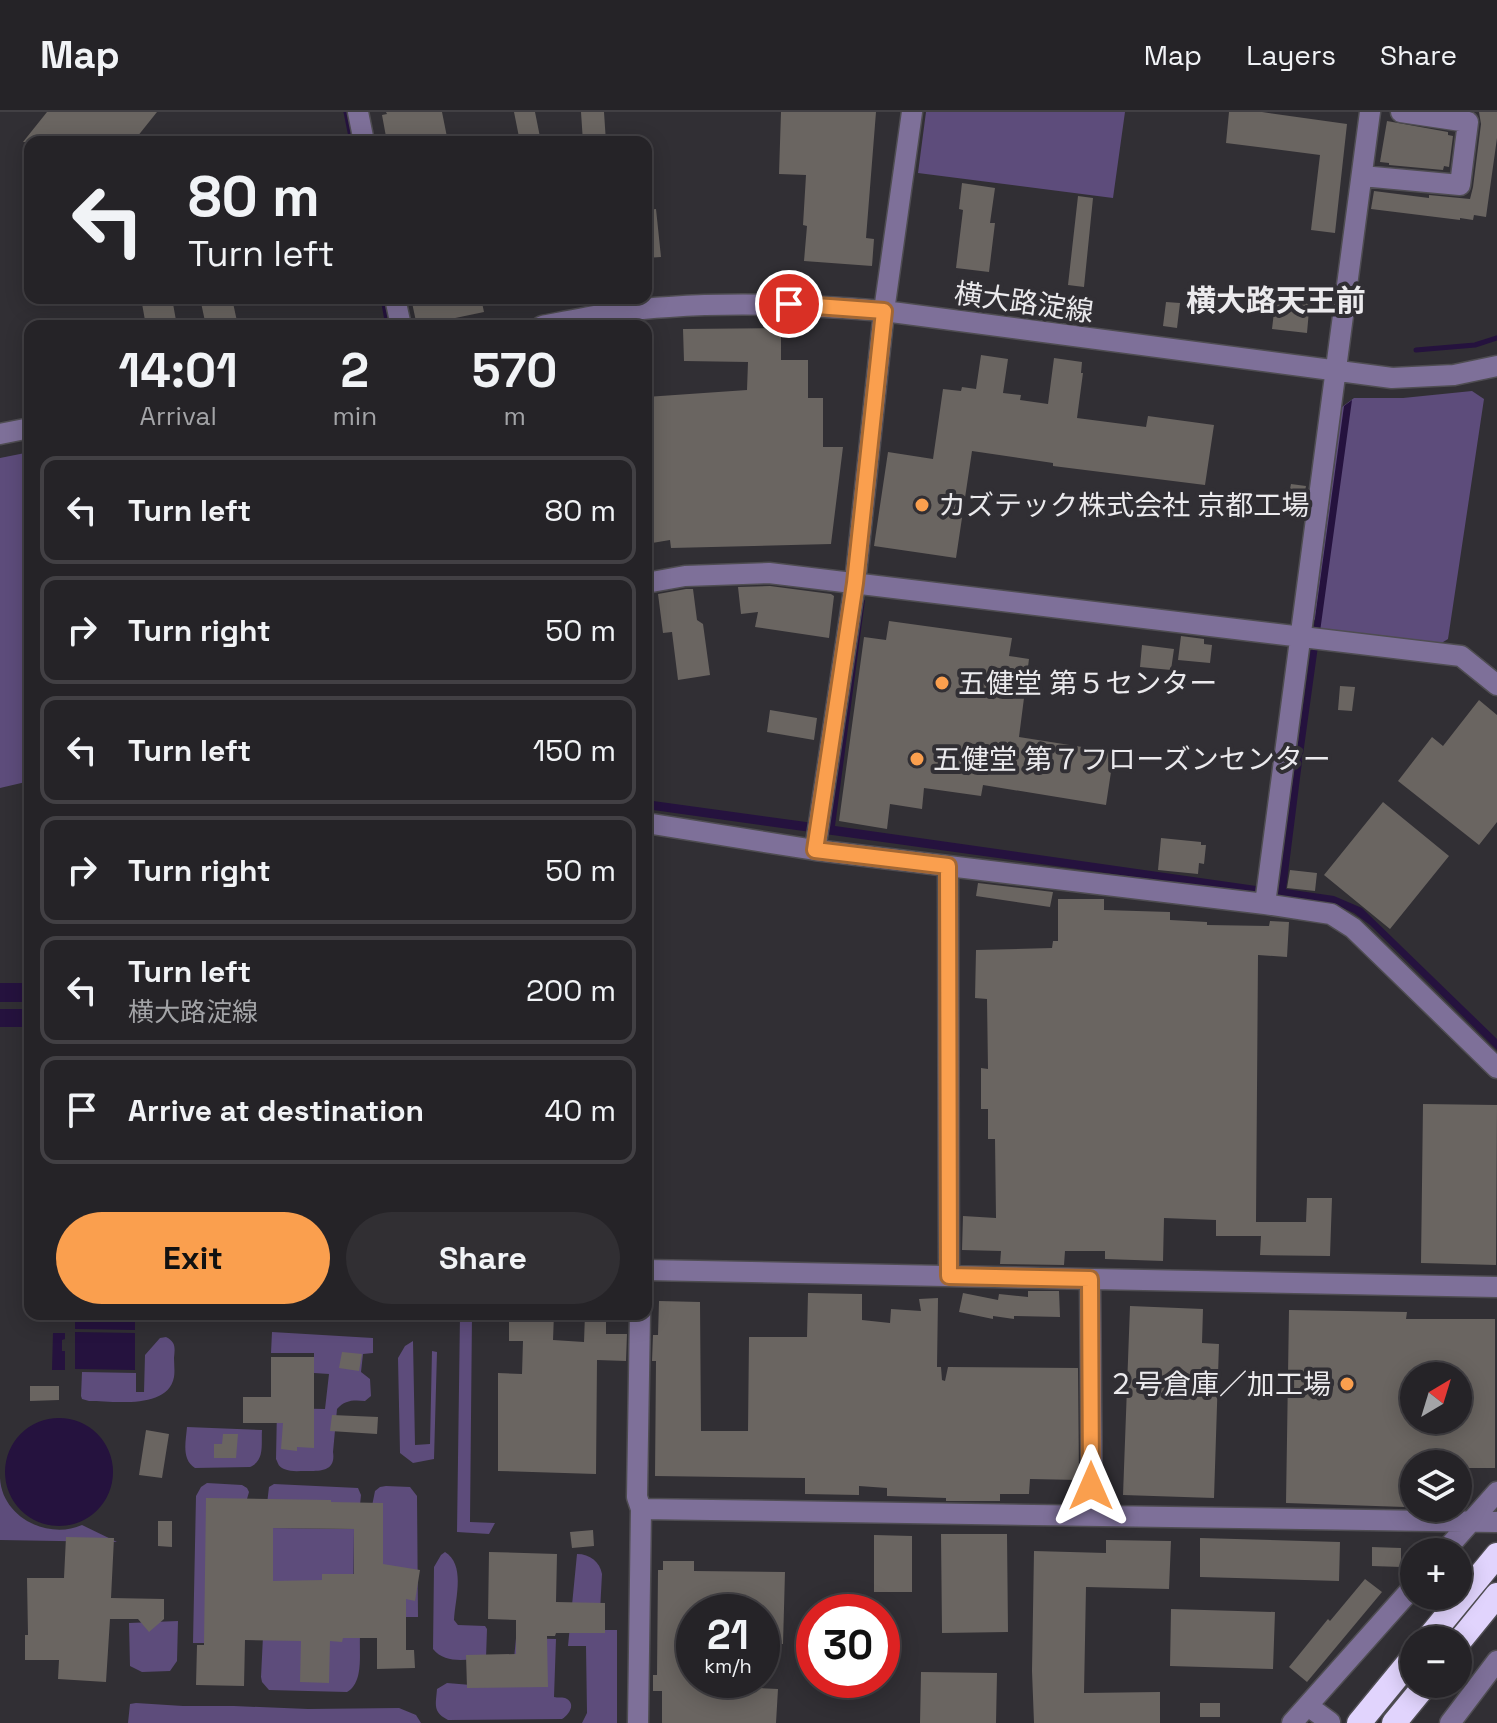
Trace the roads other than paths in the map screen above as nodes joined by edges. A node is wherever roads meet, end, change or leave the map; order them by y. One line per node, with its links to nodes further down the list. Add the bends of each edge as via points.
1 (358, 112): 5 (street)
2 (912, 112): 7 (street)
3 (1370, 112): 6 (street)
4 (1401, 112): 6 (street, via 1468,122 1460,185)
5 (363, 136)
6 (1362, 176): 10 (street)
7 (884, 311): 8 (street, 横大路淀線, via 762,304 667,307); 10 (street, 横大路淀線); 14 (street)
8 (571, 320)
9 (1497, 366): 10 (street, 横大路淀線, via 1454,375 1392,378)
10 (1336, 371): 15 (street)
11 (24, 429): 12 (street)
12 (0, 434)
13 (652, 582): 14 (street, via 769,573)
14 (855, 583): 15 (street); 18 (street)
15 (1300, 637): 16 (street, via 1461,656); 20 (street)
16 (1497, 685)
17 (652, 824): 18 (street)
18 (816, 846): 19 (street)
19 (948, 866): 20 (street); 23 (street)
20 (1266, 895): 21 (street, via 1331,914 1353,928)
21 (1497, 1068)
22 (652, 1270): 23 (street)
23 (949, 1276): 24 (street)
24 (1090, 1279): 25 (street); 29 (street)
25 (1497, 1287)
26 (640, 1320): 28 (street)
27 (1497, 1492): 31 (street)
28 (641, 1509): 29 (street); 45 (street)
29 (1092, 1515): 30 (street)
30 (1400, 1520)
31 (1472, 1521): 33 (street)
32 (1471, 1522): 34 (street)
33 (1496, 1522)
34 (1457, 1538)
35 (1497, 1555): 38 (highway)
36 (1497, 1595): 39 (highway)
37 (1400, 1602): 43 (street)
38 (1439, 1626)
39 (1472, 1626)
40 (1497, 1661): 49 (street)
41 (1400, 1673): 47 (highway)
42 (1415, 1698): 48 (highway)
43 (1308, 1706): 44 (street); 46 (street)
44 (1330, 1722)
45 (638, 1723)
46 (1292, 1723)
47 (1359, 1723)
48 (1394, 1723)
49 (1450, 1723)

